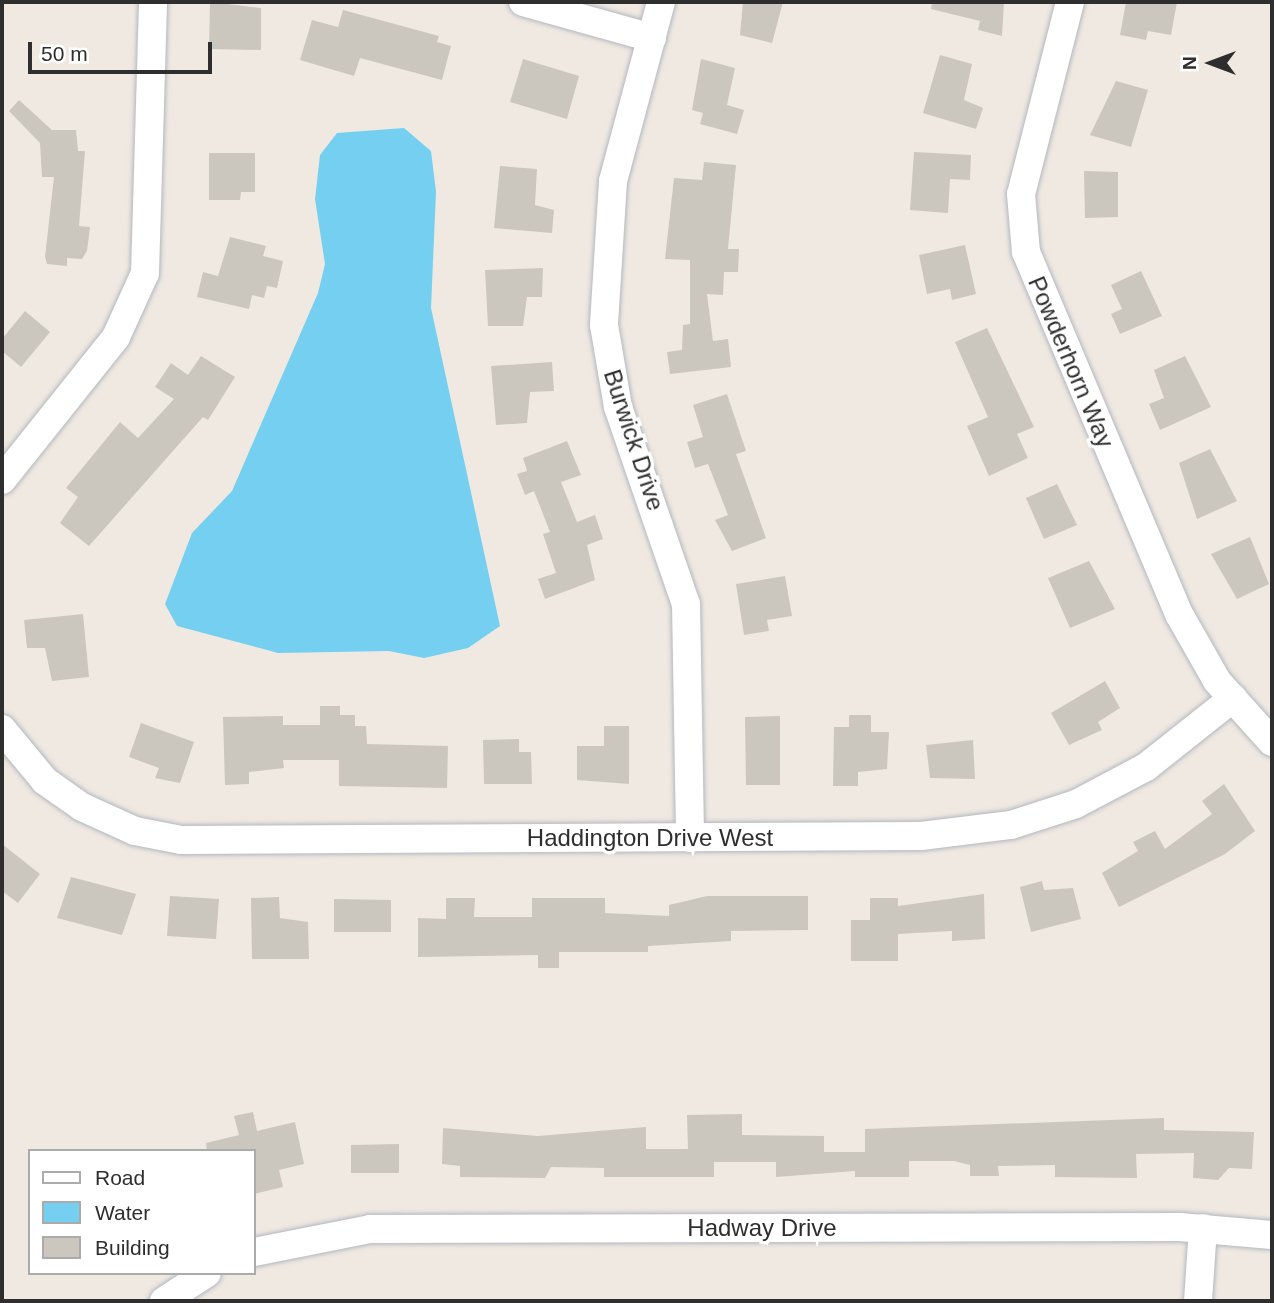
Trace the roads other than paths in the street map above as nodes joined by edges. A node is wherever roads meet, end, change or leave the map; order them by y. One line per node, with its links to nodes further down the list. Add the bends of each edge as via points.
1 (153, 2): 6 (street, via 145,273 116,337)
2 (523, 2): 5 (street)
3 (661, 2): 5 (street, Burwick Drive)
4 (1070, 2): 7 (street, Powderhorn Way, via 1021,194 1026,252 1179,614)
5 (652, 38): 10 (street, Burwick Drive, via 613,181 604,325 618,407 686,604)
6 (2, 480)
7 (1233, 698): 9 (street, Powderhorn Way); 10 (street, Haddington Drive West, via 1116,785 1011,825 943,835)
8 (2, 729): 10 (street, Haddington Drive West, via 45,781 102,818 181,839)
9 (1272, 742)
10 (691, 838)
11 (1203, 1228): 12 (street, Hadway Drive); 13 (street, Hadway Drive, via 370,1229); 16 (street)
12 (1272, 1235)
13 (256, 1252)
14 (204, 1275): 15 (street)
15 (164, 1301)
16 (1198, 1301)

